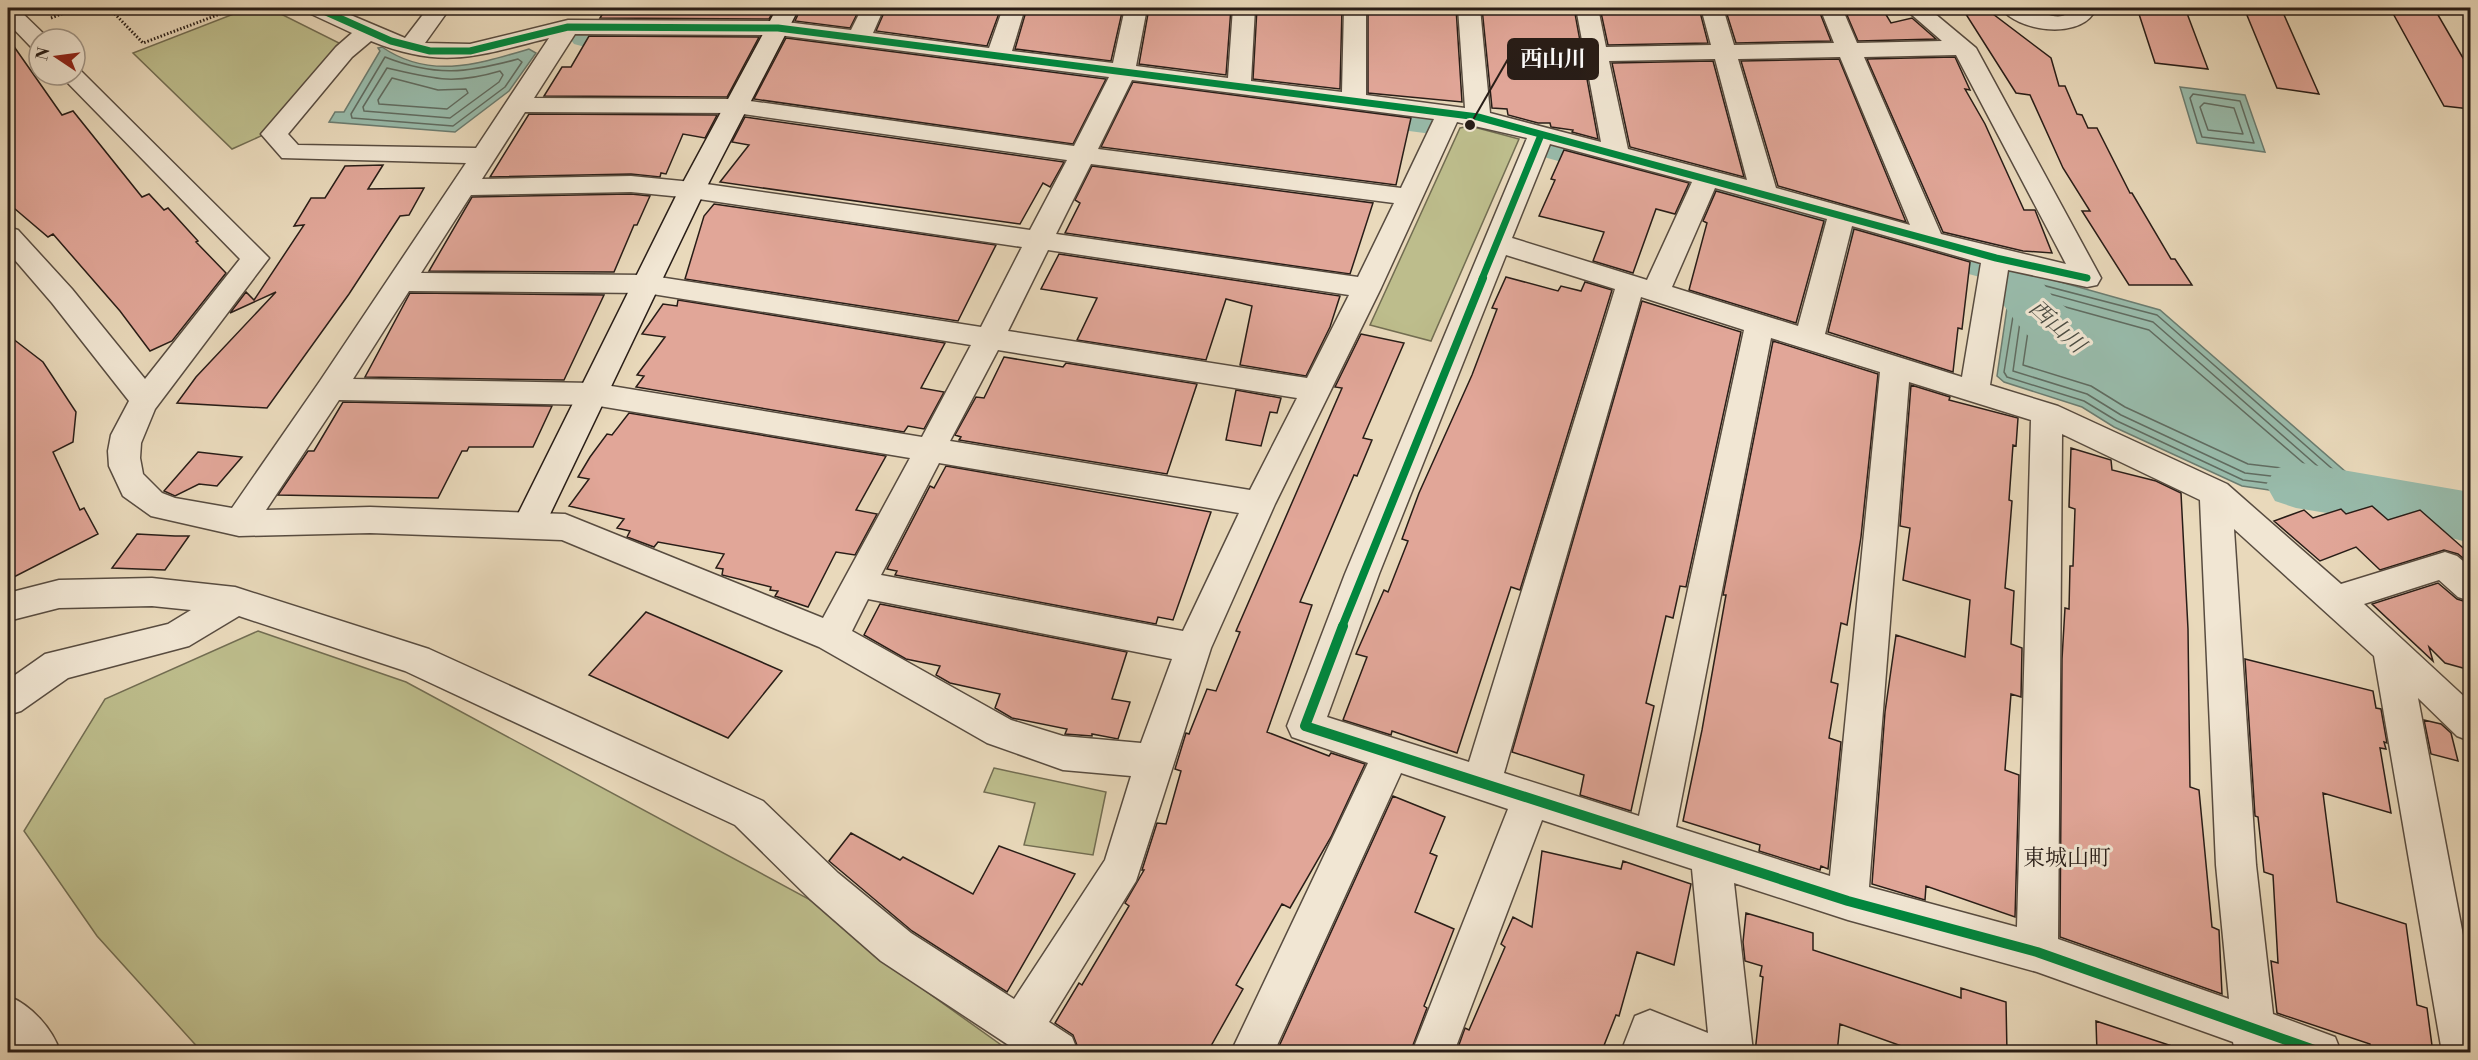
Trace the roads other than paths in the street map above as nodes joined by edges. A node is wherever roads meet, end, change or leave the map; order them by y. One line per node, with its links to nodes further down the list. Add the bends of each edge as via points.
1 (322, 8): 20 (street)
2 (439, 8): 22 (street)
3 (873, 8): 21 (street)
4 (1014, 8): 27 (street)
5 (1136, 8): 28 (street)
6 (1244, 8): 30 (street)
7 (1355, 8): 31 (street)
8 (1469, 8): 35 (street)
9 (1587, 8): 26 (street)
10 (1712, 8): 24 (street)
11 (1831, 8): 25 (street)
12 (1915, 8): 23 (street)
13 (2012, 8): 14 (street, via 2032,19 2053,22 2073,20 2082,14)
14 (2082, 8)
15 (8, 11): 19 (street)
16 (560, 17): 17 (street); 22 (street, via 537,31 470,51); 32 (street)
17 (662, 17): 18 (street)
18 (783, 18): 21 (street); 33 (street)
19 (27, 30)
20 (369, 31): 22 (street); 39 (street, via 344,51 274,134 291,153)
21 (859, 39): 27 (street)
22 (410, 48)
23 (1964, 48): 25 (street); 50 (street, via 2086,278)
24 (1726, 50): 25 (street); 26 (street); 43 (street)
25 (1850, 50): 47 (street)
26 (1596, 54): 37 (street)
27 (998, 56): 28 (street)
28 (1124, 74): 30 (street); 38 (street)
29 (84, 87): 63 (street, via 255,258)
30 (1239, 88): 31 (street)
31 (1354, 100): 34 (street)
32 (515, 105): 33 (street); 39 (street)
33 (736, 106): 38 (street); 42 (street)
34 (1449, 113): 35 (street); 44 (street)
35 (1478, 117): 36 (street)
36 (1541, 135): 37 (street); 49 (street)
37 (1616, 153): 40 (street)
38 (1084, 155): 44 (street); 48 (street)
39 (482, 156): 41 (street)
40 (1707, 177): 43 (street); 54 (street)
41 (461, 187): 42 (street, via 631,184); 51 (street)
42 (692, 190): 48 (street); 52 (street)
43 (1764, 192): 45 (street)
44 (1410, 197): 53 (street)
45 (1842, 214): 47 (street); 57 (street)
46 (8, 236): 63 (street)
47 (1929, 238): 50 (street)
48 (1039, 239): 53 (street); 56 (street)
49 (1498, 243): 54 (street); 80 (street, via 1362,574 1305,726)
50 (1996, 258): 61 (street)
51 (400, 282): 52 (street); 59 (street)
52 (646, 284): 56 (street); 62 (street)
53 (1367, 288): 60 (street)
54 (1643, 289): 55 (street); 82 (street)
55 (1759, 325): 57 (street); 84 (street)
56 (990, 339): 60 (street); 65 (street)
57 (1809, 340): 58 (street)
58 (1895, 366): 61 (street); 86 (street)
59 (331, 389): 62 (street); 68 (street)
60 (1316, 390): 67 (street)
61 (1974, 393): 64 (street)
62 (593, 394): 65 (street); 69 (street)
63 (146, 401): 68 (street, via 134,418 125,443 124,467 130,481 155,504)
64 (2047, 414): 66 (street); 87 (street)
65 (930, 449): 67 (street); 70 (street)
66 (2216, 493): 72 (street); 90 (street, via 2236,865)
67 (1259, 504): 76 (street)
68 (239, 523): 69 (street, via 369,520)
69 (529, 524): 75 (street, via 566,527)
70 (859, 584): 75 (street); 76 (street)
71 (2470, 587): 72 (street, via 2445,565)
72 (2335, 600): 77 (street)
73 (235, 601): 74 (street, via 152,592 59,594); 78 (street, via 177,636 58,665); 89 (street, via 416,660 749,813 824,886 896,947)
74 (8, 607)
75 (831, 637): 81 (street, via 1000,732 1063,753)
76 (1192, 648): 81 (street)
77 (2391, 650): 79 (street); 99 (street)
78 (8, 700)
79 (2470, 725)
80 (1391, 754): 82 (street); 93 (street)
81 (1154, 761): 89 (street, via 1122,868)
82 (1482, 783): 83 (street)
83 (1531, 799): 84 (street); 94 (street)
84 (1654, 838): 85 (street)
85 (1711, 857): 86 (street); 97 (street)
86 (1848, 901): 87 (street)
87 (2037, 952): 90 (street)
88 (8, 1017): 91 (street)
89 (1021, 1027): 92 (street)
90 (2254, 1040): 98 (street)
91 (39, 1053)
92 (1057, 1053)
93 (1252, 1053)
94 (1433, 1053)
95 (1642, 1053): 96 (street, via 1650,1030)
96 (1703, 1053)
97 (1732, 1053)
98 (2320, 1053)
99 (2464, 1053)

